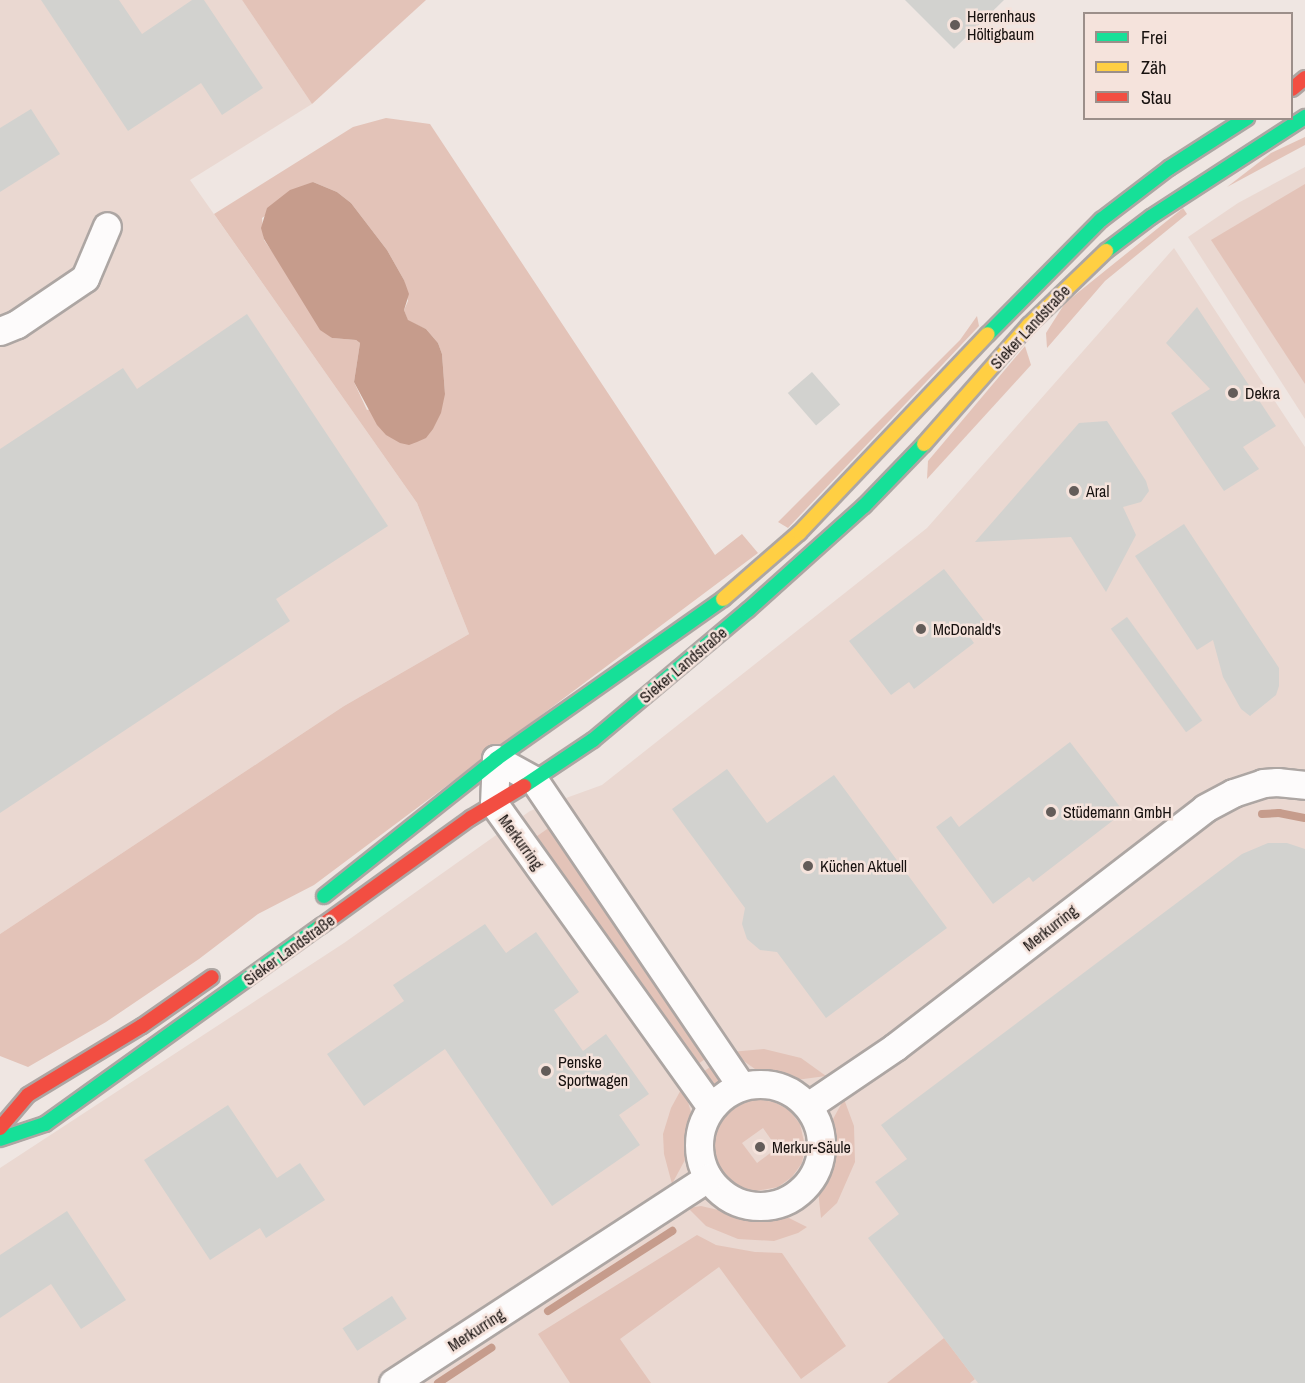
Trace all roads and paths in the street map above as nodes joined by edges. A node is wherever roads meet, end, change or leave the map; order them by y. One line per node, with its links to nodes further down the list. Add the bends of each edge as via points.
1 (1305, 78): 2 (main road)
2 (1293, 88)
3 (1305, 117): 8 (main road, Sieker Landstraße, via 1098,256 1029,325 897,474 856,514 646,697)
4 (1244, 120): 7 (main road, Sieker Landstraße, via 1169,168 1101,220 799,533 743,584)
5 (107, 226): 6 (street, via 84,278 17,324)
6 (0, 331)
7 (496, 759): 8 (street); 10 (street, Merkurring); 11 (main road, Sieker Landstraße, via 360,870)
8 (534, 780): 10 (main road, Sieker Landstraße); 13 (street)
9 (1305, 785): 16 (street, Merkurring, via 1263,783 1205,808 895,1047)
10 (494, 804): 17 (street, Merkurring); 19 (main road, Sieker Landstraße, via 45,1124)
11 (312, 904)
12 (219, 972): 14 (main road, Sieker Landstraße, via 142,1026)
13 (741, 1086): 16 (street, via 775,1085 793,1093); 17 (street)
14 (28, 1095): 15 (street); 18 (main road, Sieker Landstraße)
15 (0, 1100)
16 (807, 1106): 20 (street, via 820,1131 820,1154 810,1180 794,1195 773,1204 750,1205 724,1195)
17 (711, 1107): 20 (street, via 698,1140 700,1160)
18 (0, 1128)
19 (0, 1139)
20 (708, 1178): 21 (street, Merkurring)
21 (393, 1383)

